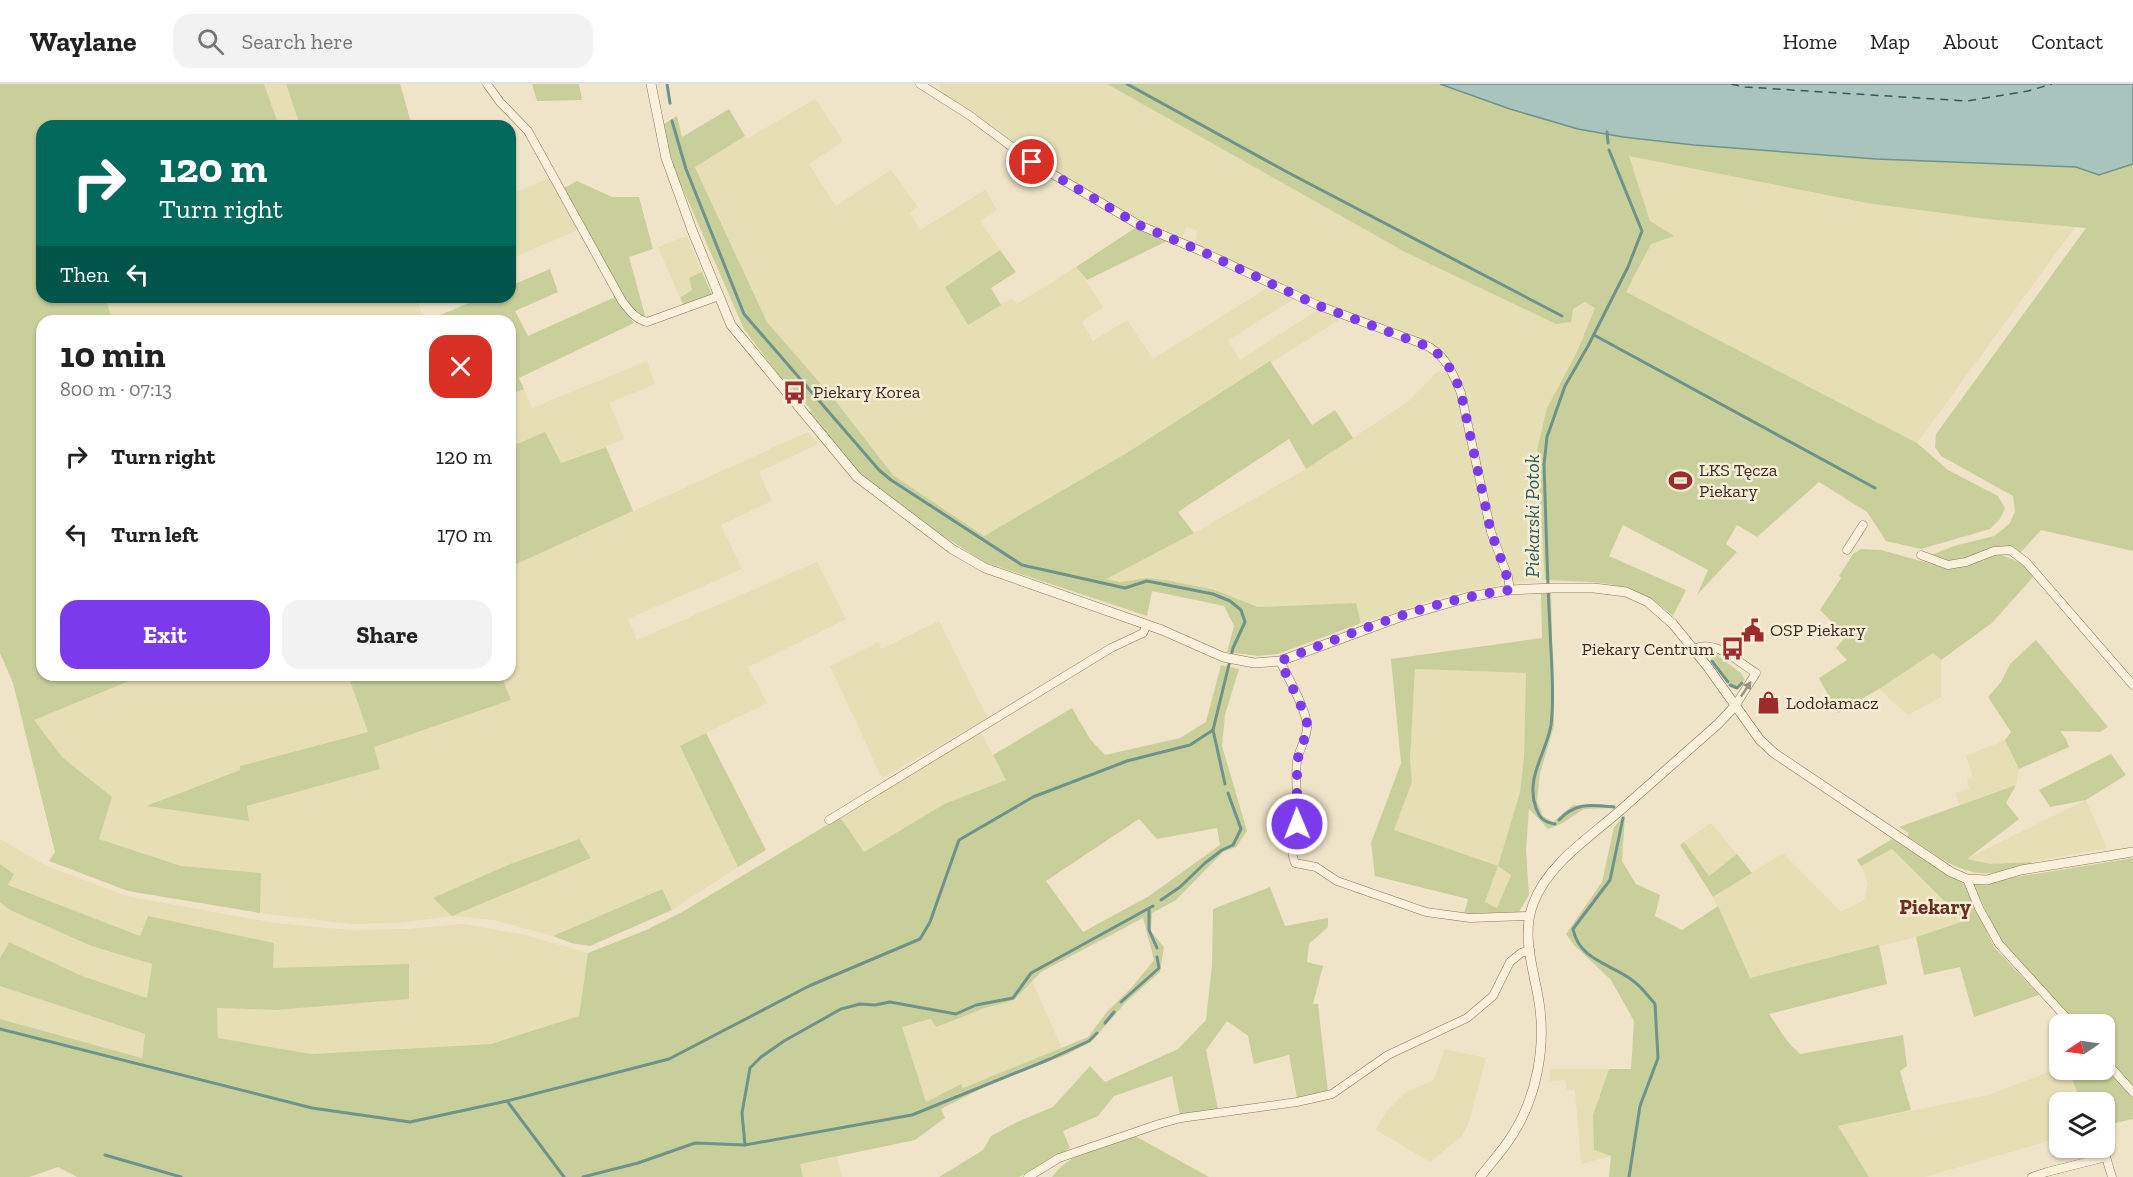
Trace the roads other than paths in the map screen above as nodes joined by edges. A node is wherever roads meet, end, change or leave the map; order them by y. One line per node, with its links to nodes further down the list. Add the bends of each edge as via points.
1 (487, 84): 4 (street, via 528,131 622,301 639,320 647,322)
2 (651, 84): 4 (street, via 666,158)
3 (920, 84): 8 (street, via 1032,162 1128,220 1317,305 1436,352 1453,372 1461,393 1488,522)
4 (719, 296): 9 (street, via 731,325 812,425 857,477 891,505 985,568)
5 (1863, 525): 6 (street)
6 (1847, 550)
7 (1921, 555): 12 (street, via 1948,565 2010,550 2025,562)
8 (1510, 590): 10 (street, via 1605,589 1635,596 1660,611); 11 (street, via 1422,609)
9 (1147, 624): 11 (street, via 1223,657 1242,662); 14 (street, via 1143,633 1111,648)
10 (1694, 649): 13 (street); 13 (street, one-way to 10, via 1756,673 1718,648 1704,645)
11 (1280, 661): 17 (street, via 1307,723 1296,768 1297,824 1291,849 1295,863 1316,867 1337,881 1426,912 1470,918)
12 (2133, 685)
13 (1735, 706): 16 (street, via 1760,740 1785,762 1950,872); 17 (street, via 1570,853 1547,879)
14 (829, 820)
15 (2133, 852): 16 (street, via 2032,868 1987,880)
16 (1967, 879): 19 (street, via 1999,944)
17 (1529, 916): 18 (street)
18 (1530, 950): 22 (street, via 1510,962 1493,996 1467,1018 1388,1055 1332,1094 1158,1124 1059,1158); 23 (street, via 1542,1032 1531,1098 1515,1131)
19 (2063, 1014)
20 (2115, 1072): 21 (street)
21 (2133, 1092)
22 (1028, 1177)
23 (1480, 1177)
24 (2032, 1177): 25 (street, via 2106,1157)
25 (2112, 1177)

